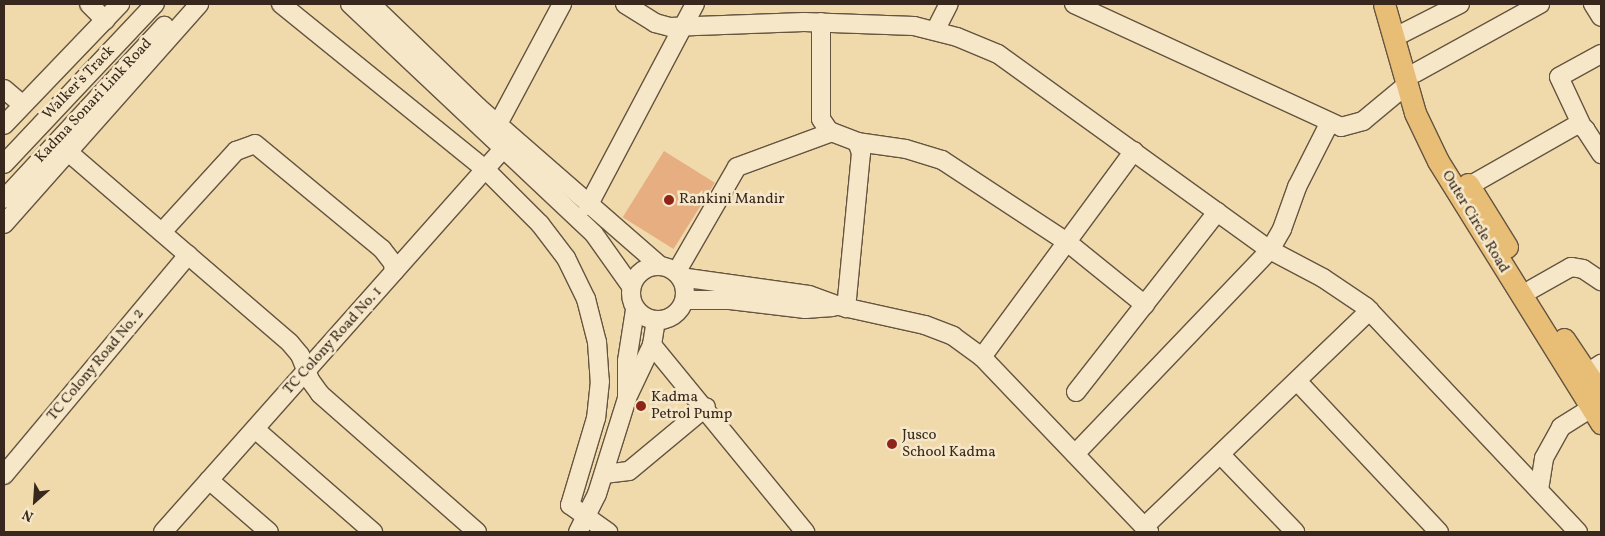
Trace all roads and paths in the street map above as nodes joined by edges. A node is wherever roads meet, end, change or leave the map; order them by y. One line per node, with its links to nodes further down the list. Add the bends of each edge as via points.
1 (89, 4): 20 (street)
2 (120, 4): 20 (street)
3 (155, 4): 39 (street, Walker's Track)
4 (185, 4): 42 (street, Kadma Sonari Link Road)
5 (199, 4): 36 (street)
6 (281, 4): 40 (street)
7 (350, 4): 35 (street)
8 (371, 4): 29 (street)
9 (625, 4): 22 (street, via 655,23)
10 (695, 4): 22 (street)
11 (949, 4): 23 (street)
12 (1074, 4): 30 (street)
13 (1384, 4): 26 (main road, Outer Circle Road)
14 (1395, 4): 24 (main road, Outer Circle Road)
15 (1460, 4): 24 (street)
16 (1540, 4): 26 (street)
17 (1593, 4): 19 (street)
18 (554, 7): 29 (street)
19 (1601, 16)
20 (104, 20): 28 (street)
21 (821, 22): 22 (street); 23 (street, via 914,26); 33 (street, via 821,119)
22 (681, 26): 43 (street)
23 (935, 31): 37 (street, via 998,54)
24 (1403, 33): 26 (main road, Outer Circle Road)
25 (1601, 54): 32 (street, via 1559,77)
26 (1410, 79): 30 (street, via 1353,126); 41 (main road, Outer Circle Road); 70 (main road, Outer Circle Road, via 1414,114 1438,161)
27 (4, 89): 28 (street)
28 (22, 104): 31 (street)
29 (498, 124): 43 (street)
30 (1329, 124): 48 (street, via 1296,186 1282,228)
31 (4, 125)
32 (1582, 126): 38 (street); 41 (street, via 1574,125)
33 (832, 132): 34 (street); 52 (street, via 737,168)
34 (857, 142): 47 (street, via 906,149 942,160); 58 (street, via 861,153)
35 (503, 149): 40 (street, TC Colony Road No. 1); 54 (street, via 594,234)
36 (67, 151): 45 (street); 46 (street)
37 (1134, 151): 44 (street); 47 (street)
38 (1601, 154)
39 (4, 164)
40 (485, 169): 51 (street, TC Colony Road No. 1); 78 (street, via 540,224 566,258 586,299 597,342 600,381 588,450 570,500)
41 (1469, 186): 55 (main road, Outer Circle Road)
42 (4, 199)
43 (588, 206): 50 (street)
44 (1217, 212): 48 (street); 57 (street)
45 (4, 224)
46 (162, 232): 49 (street); 51 (street, via 236,151 255,144 382,249 393,263)
47 (1067, 242): 57 (street); 63 (street)
48 (1270, 250): 60 (street, via 1324,278); 72 (street)
49 (188, 254): 65 (street, via 290,343 300,355); 75 (street, TC Colony Road No. 2)
50 (658, 265): 52 (street); 54 (street, via 646,267 636,275)
51 (394, 272): 65 (street, TC Colony Road No. 1)
52 (678, 274): 56 (street, via 685,288); 58 (street, via 809,295)
53 (1601, 281): 55 (street, via 1583,269 1570,267)
54 (631, 286): 59 (street, via 630,298)
55 (1532, 289): 64 (main road, Outer Circle Road)
56 (684, 300): 58 (street, via 730,300 805,309); 61 (street, via 674,315)
57 (1144, 305): 67 (street)
58 (843, 307): 63 (street, via 925,325 953,336)
59 (635, 310): 61 (street, via 644,318); 68 (street, via 627,361)
60 (1370, 310): 66 (street); 77 (street)
61 (656, 321): 62 (street)
62 (652, 345): 68 (street); 69 (street)
63 (982, 357): 72 (street)
64 (1594, 368): 70 (main road, Outer Circle Road)
65 (306, 372): 71 (street, TC Colony Road No. 1); 83 (street, via 320,394)
66 (1298, 382): 73 (street); 87 (street)
67 (1076, 392)
68 (627, 398): 74 (street)
69 (706, 407): 74 (street, via 629,471); 85 (street)
70 (1598, 408): 77 (street, via 1561,428 1544,458)
71 (255, 430): 76 (street, TC Colony Road No. 1); 82 (street)
72 (1075, 454): 79 (street)
73 (1221, 455): 79 (street); 86 (street)
74 (604, 474): 78 (street)
75 (4, 475)
76 (210, 480): 80 (street, TC Colony Road No. 1); 81 (street)
77 (1539, 490): 88 (street)
78 (582, 525): 84 (street)
79 (1146, 530)
80 (167, 531)
81 (269, 532)
82 (373, 532)
83 (477, 532)
84 (608, 532)
85 (804, 532)
86 (1295, 532)
87 (1439, 532)
88 (1578, 532)

